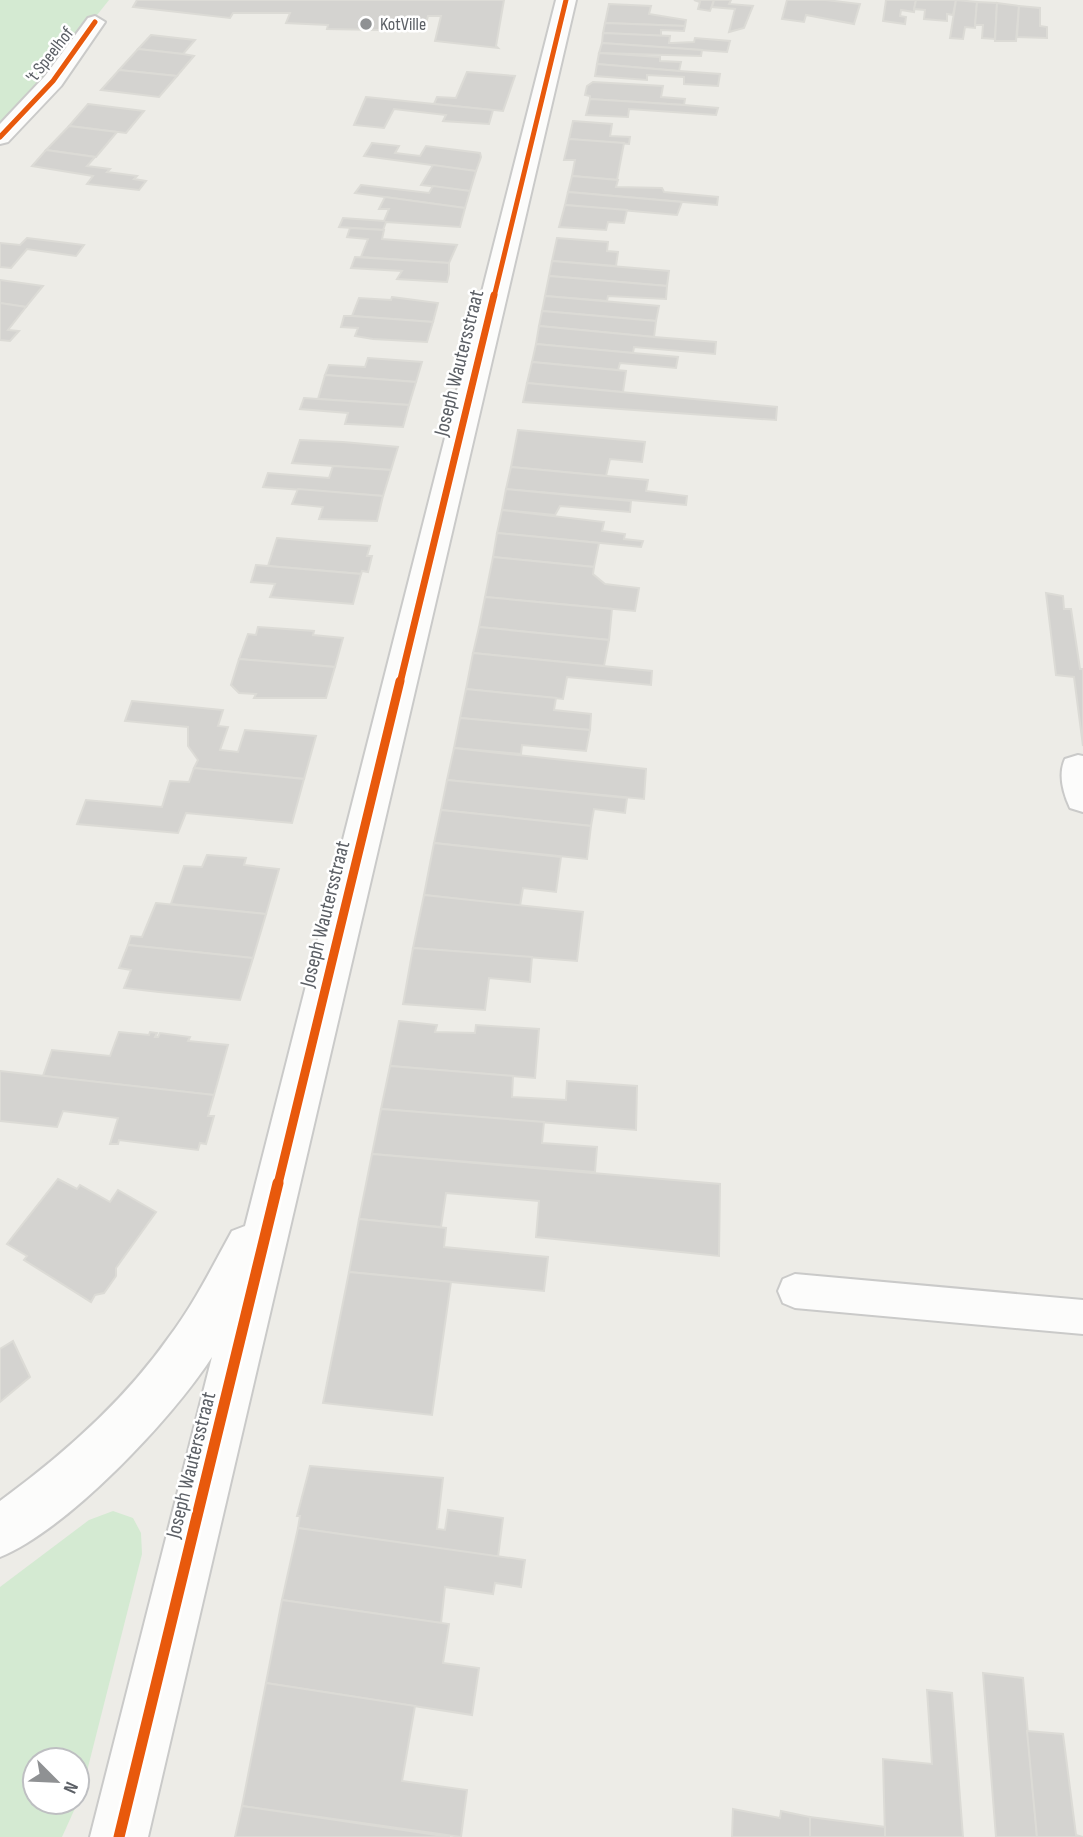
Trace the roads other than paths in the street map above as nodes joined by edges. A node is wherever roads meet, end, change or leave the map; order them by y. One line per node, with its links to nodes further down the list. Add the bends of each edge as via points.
1 (566, 0): 6 (street, Joseph Wautersstraat)
2 (95, 22): 3 (street, 't Speelhof, via 53,82)
3 (0, 137)
4 (1083, 770): 5 (street, via 1078,769)
5 (1083, 798)
6 (284, 1158): 9 (street, Joseph Wautersstraat, via 253,1238 216,1308 164,1383 96,1453); 10 (street, Joseph Wautersstraat)
7 (795, 1291): 8 (lane)
8 (1083, 1317)
9 (0, 1532)
10 (119, 1837)

